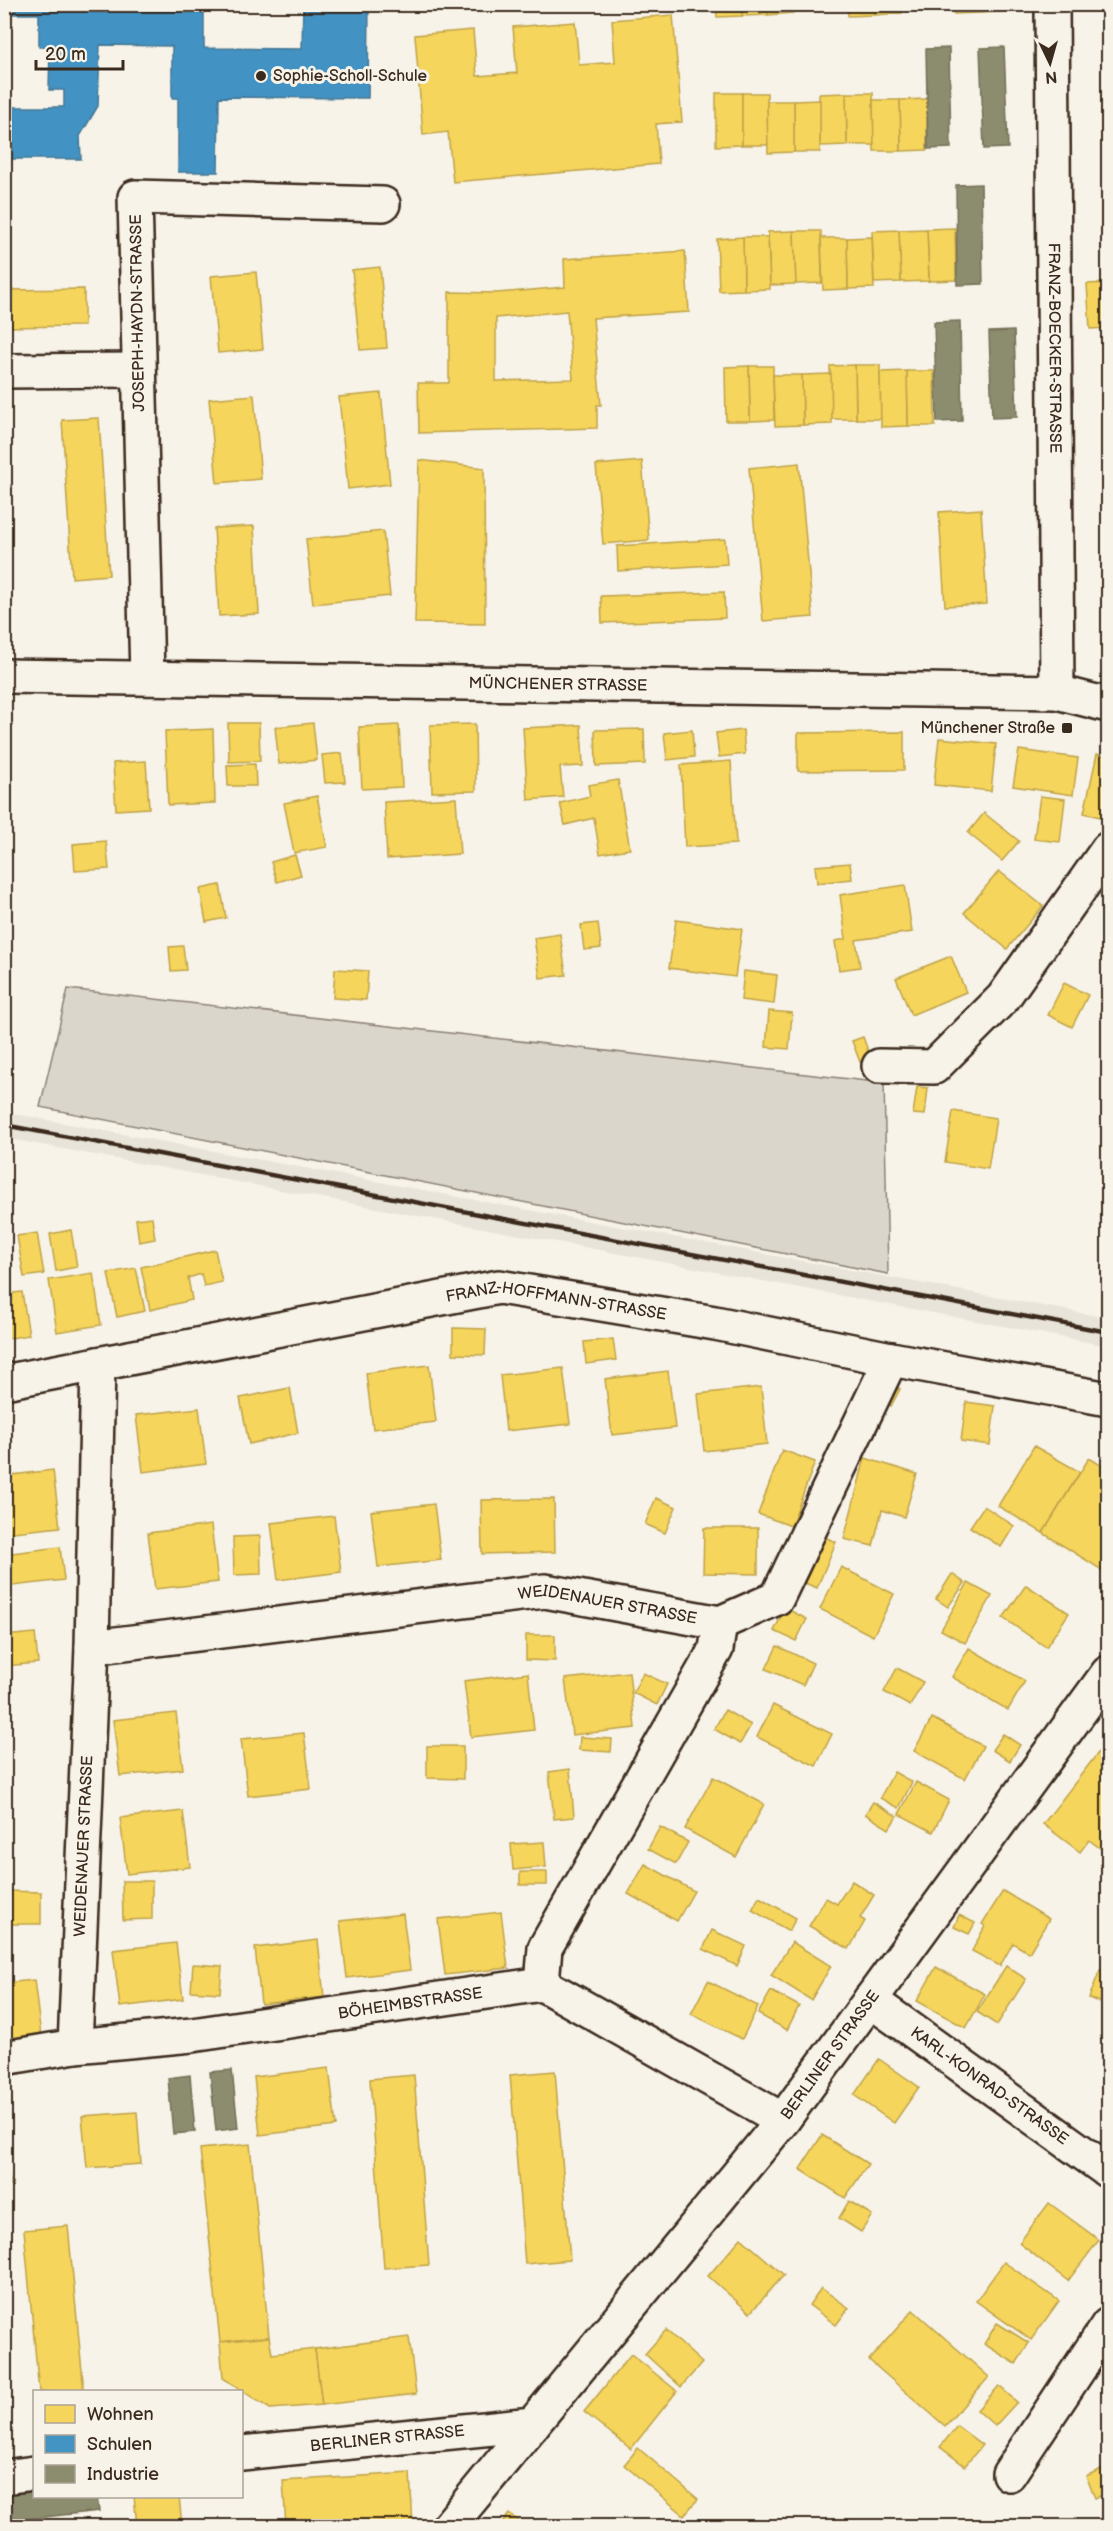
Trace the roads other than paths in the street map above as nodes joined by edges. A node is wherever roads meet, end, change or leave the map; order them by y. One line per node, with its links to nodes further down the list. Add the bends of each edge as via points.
1 (1052, 4): 7 (street, FRANZ-BOECKER-STRASSE)
2 (383, 204): 3 (street, JOSEPH-HAYDN-STRASSE, via 135,197)
3 (140, 370): 4 (street); 6 (street, JOSEPH-HAYDN-STRASSE)
4 (4, 371)
5 (4, 676): 6 (street, MÜNCHENER STRASSE)
6 (147, 676): 7 (street, MÜNCHENER STRASSE)
7 (1057, 692): 8 (street, MÜNCHENER STRASSE)
8 (1108, 705)
9 (1108, 849): 10 (street, via 1004,998 934,1067)
10 (879, 1066)
11 (891, 1359): 12 (street, FRANZ-HOFFMANN-STRASSE, via 715,1323 499,1287); 14 (street, FRANZ-HOFFMANN-STRASSE); 15 (street, via 777,1598)
12 (98, 1364): 13 (street, FRANZ-HOFFMANN-STRASSE); 16 (street, WEIDENAUER STRASSE)
13 (4, 1382)
14 (1108, 1399)
15 (720, 1623): 16 (street, WEIDENAUER STRASSE, via 545,1591); 18 (street, WEIDENAUER STRASSE, via 716,1649 545,1948)
16 (92, 1647): 20 (street, WEIDENAUER STRASSE)
17 (1108, 1672): 19 (street, BERLINER STRASSE)
18 (542, 1984): 20 (street, BÖHEIMBSTRASSE, via 192,2035); 22 (street)
19 (870, 2000): 22 (street, BERLINER STRASSE); 23 (street, KARL-KONRAD-STRASSE)
20 (75, 2046): 21 (street, BÖHEIMBSTRASSE)
21 (4, 2058)
22 (783, 2120): 25 (street, BERLINER STRASSE)
23 (1108, 2171)
24 (1108, 2325): 28 (street)
25 (533, 2424): 26 (street, BERLINER STRASSE); 30 (street, BERLINER STRASSE)
26 (243, 2453)
27 (33, 2474): 29 (street)
28 (1009, 2474)
29 (4, 2476)
30 (448, 2526)

